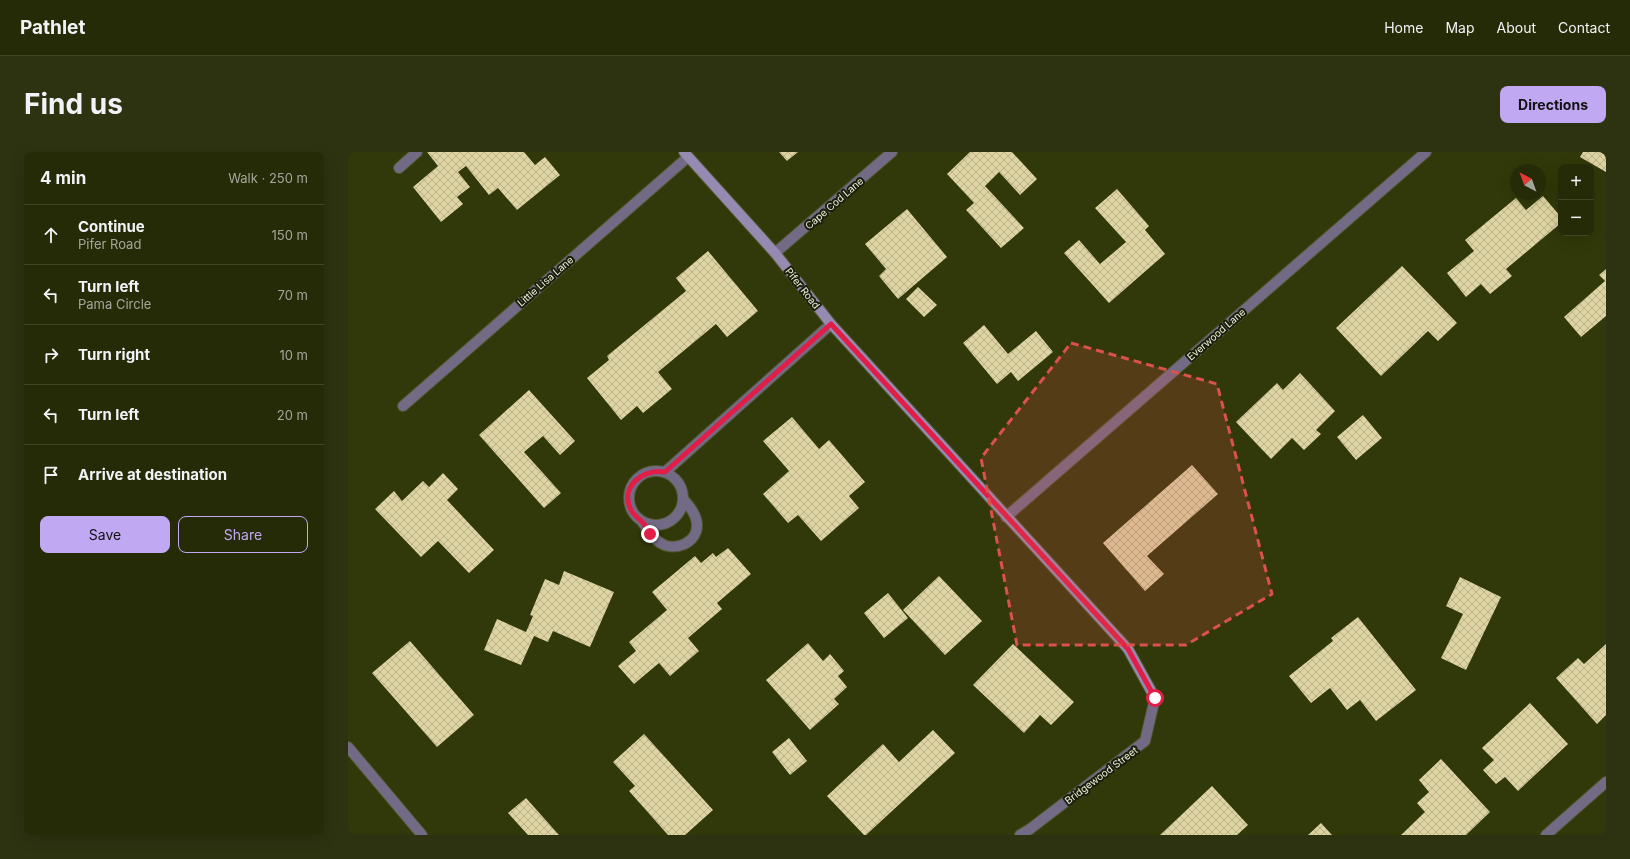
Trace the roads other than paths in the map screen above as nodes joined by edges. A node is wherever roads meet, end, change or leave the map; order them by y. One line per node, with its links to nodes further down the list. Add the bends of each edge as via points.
1 (417, 152): 5 (street)
2 (892, 152): 6 (street, Cape Cod Lane)
3 (1426, 152): 11 (street, Everwood Lane)
4 (686, 154): 6 (street, Pifer Road); 8 (street, Little Lisa Lane)
5 (399, 168)
6 (775, 253): 7 (street, Pifer Road)
7 (831, 324): 9 (street); 11 (street, Pifer Road)
8 (403, 406)
9 (665, 472): 10 (street, via 679,483); 12 (street, via 648,472 640,476 629,491 631,509)
10 (684, 500): 12 (street, via 682,509 670,522 662,526); 12 (street, via 694,513 697,523 696,533 690,542 678,546 659,543)
11 (1006, 517): 13 (street, Pifer Road, via 1128,649)
12 (643, 523)
13 (1155, 698): 17 (street, Bridgewood Street, via 1145,741)
14 (348, 747): 16 (street)
15 (1606, 782): 18 (street)
16 (422, 835)
17 (1020, 835)
18 (1546, 835)

